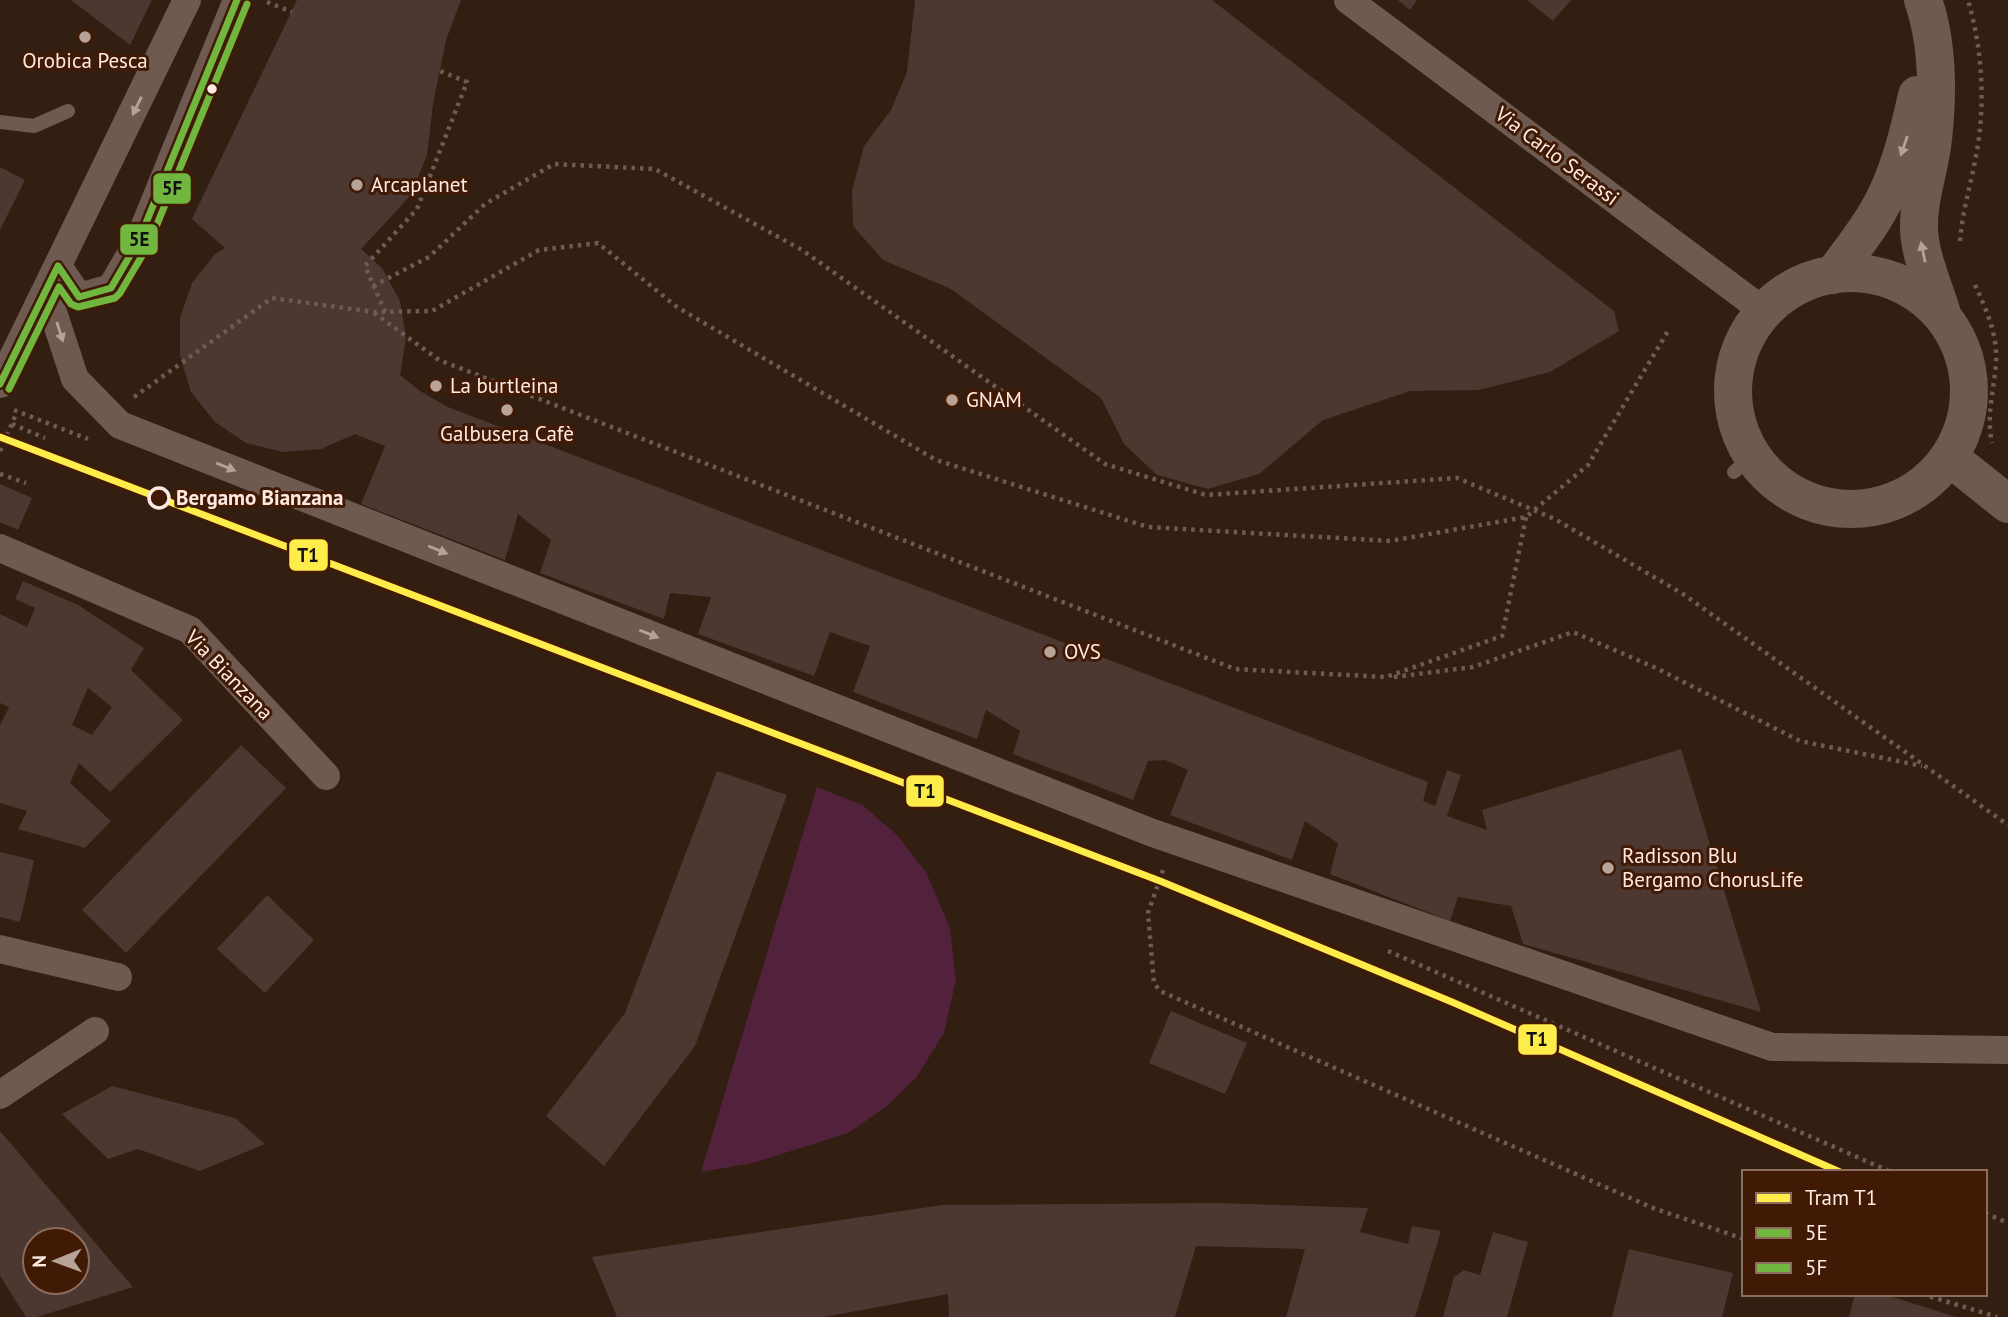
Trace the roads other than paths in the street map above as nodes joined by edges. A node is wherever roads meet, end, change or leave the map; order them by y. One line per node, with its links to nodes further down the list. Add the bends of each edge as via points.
1 (187, 0): 7 (street, one-way to 7)
2 (237, 0): 7 (street, via 139,240 111,288 79,297)
3 (1348, 0): 9 (street, Via Carlo Serassi)
4 (1924, 3): 8 (street, one-way to 8, via 1918,90 1908,136 1878,212); 10 (street, one-way to 4, via 1919,230 1936,90)
5 (68, 111): 6 (lane, via 34,126)
6 (0, 122)
7 (58, 265): 11 (street); 19 (street, one-way to 19, via 52,309 75,379 120,425 1150,832 1772,1047)
8 (1833, 275): 9 (street, via 1793,289); 10 (street, via 1858,273 1896,282 1925,299)
9 (1765, 312): 12 (street, via 1744,344 1734,381 1744,464 1765,471 1796,495 1833,508 1852,509 1905,496)
10 (1943, 317): 12 (street, via 1960,346 1968,376 1965,422)
11 (0, 384)
12 (1949, 457): 13 (street)
13 (2008, 504)
14 (0, 548): 15 (street, Via Bianzana, via 190,630)
15 (326, 776)
16 (0, 949): 17 (street)
17 (118, 977)
18 (95, 1031): 20 (street)
19 (2008, 1050)
20 (0, 1095)

